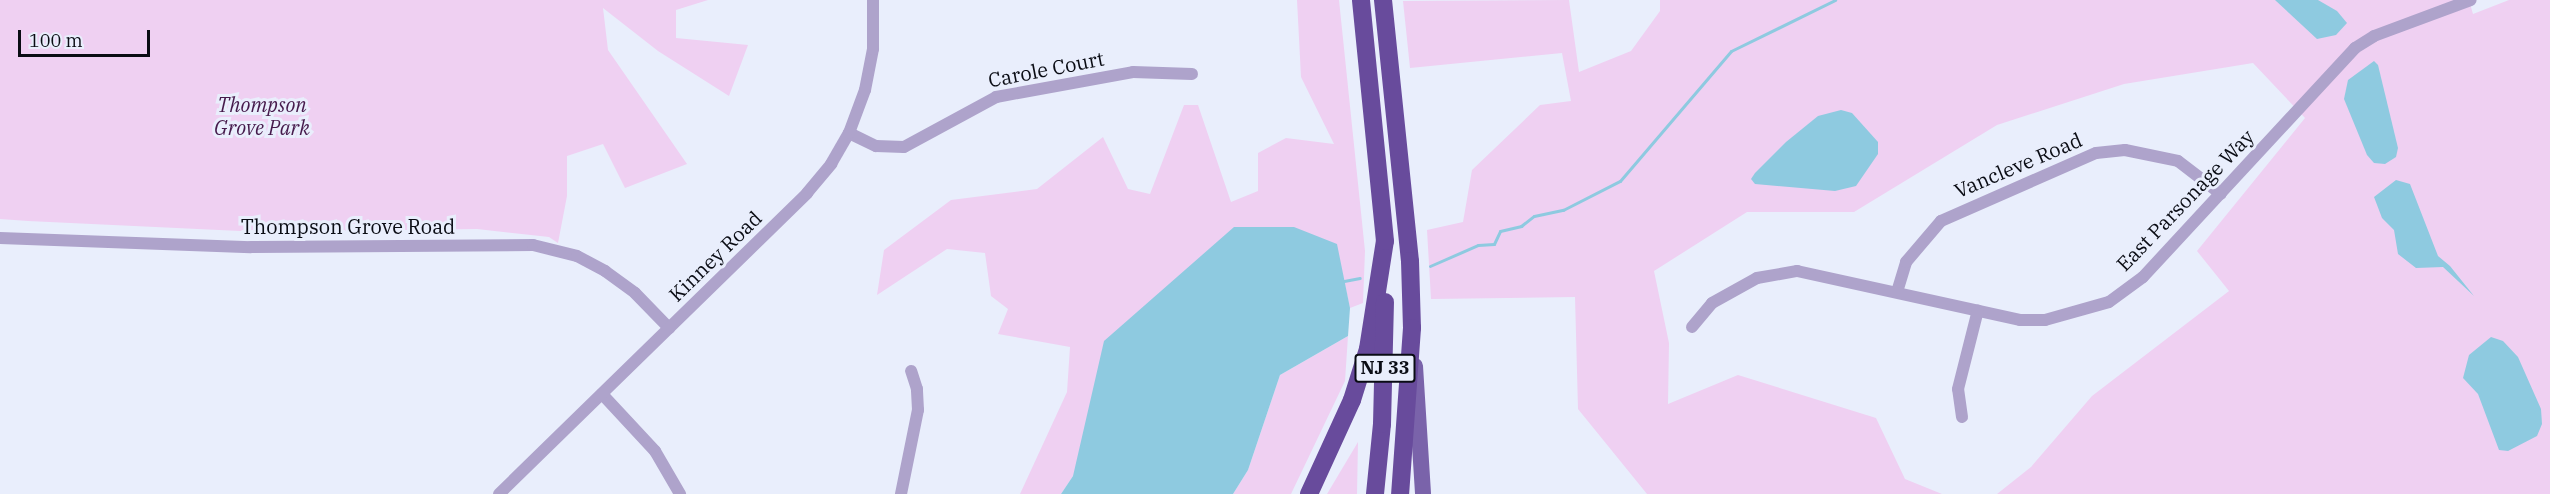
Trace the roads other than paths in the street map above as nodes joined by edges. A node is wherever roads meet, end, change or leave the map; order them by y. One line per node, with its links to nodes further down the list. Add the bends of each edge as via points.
1 (873, 0): 6 (street, Kinney Road, via 871,68)
2 (1361, 0): 9 (highway, NJ 33)
3 (1383, 0): 14 (highway, NJ 33, via 1406,204)
4 (2471, 0): 7 (street, East Parsonage Way, via 2374,36 2355,48)
5 (1192, 74): 6 (street, Carole Court, via 1133,72 996,97 904,147 876,146)
6 (849, 133): 13 (street, Kinney Road, via 807,193)
7 (2221, 194): 10 (street, Vancleve Road, via 2178,162 2125,150 2096,153 1941,221 1906,262); 11 (street, East Parsonage Way, via 2143,277 2109,302 2045,320 2020,320)
8 (0, 238): 13 (street, Thompson Grove Road, via 216,246 533,245 577,256 600,267 635,293)
9 (1385, 241): 21 (highway, via 1378,302 1365,360 1352,400); 22 (highway, NJ 33, via 1385,368)
10 (1898, 292): 11 (street, East Parsonage Way); 12 (street, East Parsonage Way, via 1797,271 1774,273 1712,303)
11 (1978, 310): 17 (street, via 1958,389)
12 (1692, 327)
13 (669, 328): 16 (street, Kinney Road)
14 (1412, 328): 23 (highway, NJ 33); 24 (main road)
15 (911, 371): 20 (street, via 918,392 918,412)
16 (602, 394): 18 (street, Kinney Road); 19 (street, via 661,459)
17 (1962, 417)
18 (499, 494)
19 (680, 494)
20 (901, 494)
21 (1309, 494)
22 (1375, 494)
23 (1400, 494)
24 (1423, 494)

